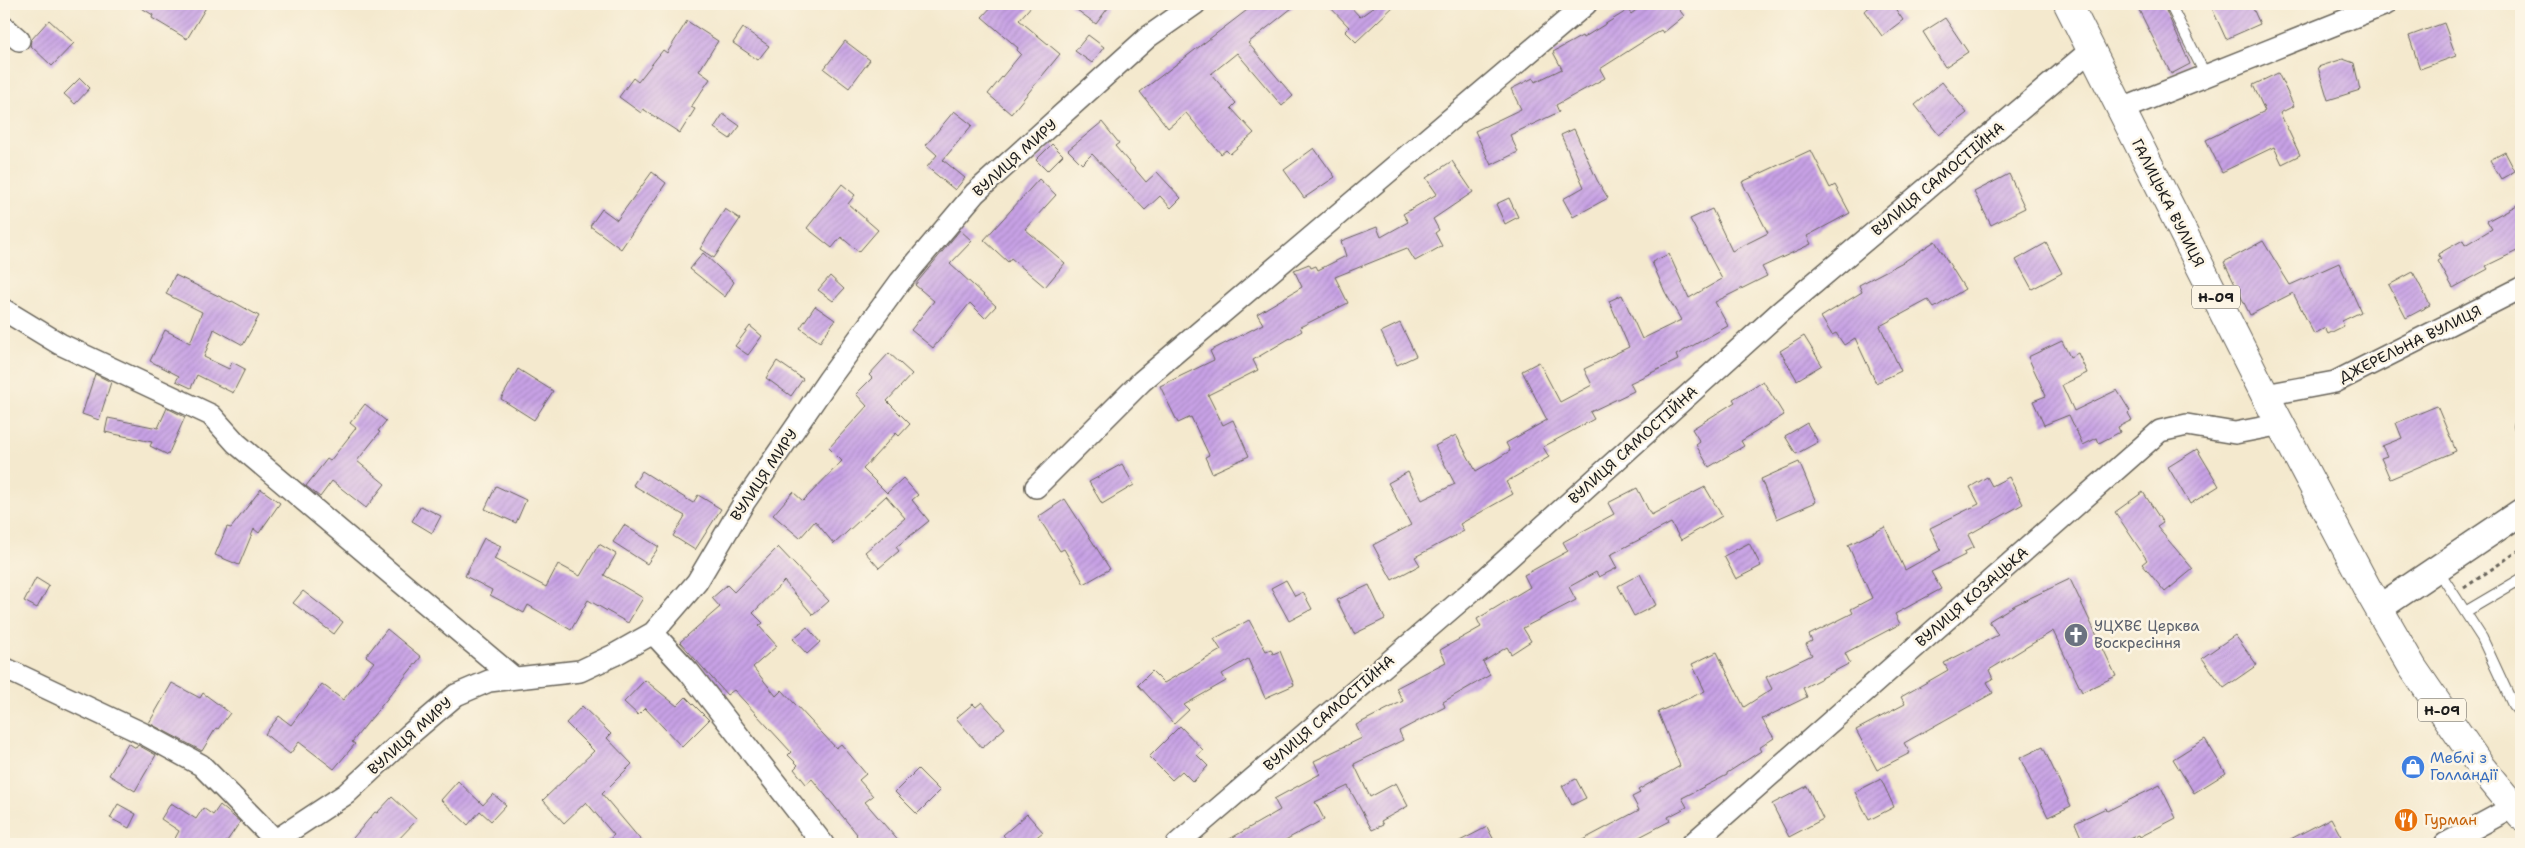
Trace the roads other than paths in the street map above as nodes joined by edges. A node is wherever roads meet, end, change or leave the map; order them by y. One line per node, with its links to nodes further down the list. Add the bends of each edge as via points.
1 (1195, 4): 19 (street, ВУЛИЦЯ МИРУ, via 1148,37 975,193 900,282 745,501 696,582)
2 (1586, 4): 13 (street, via 1142,381)
3 (2068, 4): 6 (main road, ГАЛИЦЬКА ВУЛИЦЯ / Н-09)
4 (2170, 4): 7 (lane)
5 (2386, 4): 7 (street)
6 (2091, 50): 8 (main road, ГАЛИЦЬКА ВУЛИЦЯ / Н-09); 26 (street, ВУЛИЦЯ САМОСТІЙНА, via 1780,312 1474,589)
7 (2206, 76): 8 (street)
8 (2120, 110): 11 (main road, ГАЛИЦЬКА ВУЛИЦЯ / Н-09)
9 (2521, 288): 11 (street, ДЖЕРЕЛЬНА ВУЛИЦЯ, via 2335,382)
10 (4, 310): 21 (street, via 60,344 211,415 236,443)
11 (2266, 395): 12 (main road, ГАЛИЦЬКА ВУЛИЦЯ / Н-09)
12 (2282, 424): 17 (main road, ГАЛИЦЬКА ВУЛИЦЯ / Н-09); 27 (street, ВУЛИЦЯ КОЗАЦЬКА, via 2234,433 2187,425 2160,431)
13 (1036, 488)
14 (2521, 512): 15 (street)
15 (2437, 569): 17 (street); 18 (lane)
16 (2521, 579): 18 (lane)
17 (2373, 598): 23 (main road, ГАЛИЦЬКА ВУЛИЦЯ / Н-09, via 2413,668 2476,760)
18 (2465, 612): 22 (lane, via 2482,638 2513,705)
19 (653, 633): 21 (street, ВУЛИЦЯ МИРУ, via 580,670); 25 (street, via 689,672)
20 (4, 668): 24 (street, via 146,735 201,765)
21 (513, 677): 24 (street, ВУЛИЦЯ МИРУ, via 489,681 456,695 346,794)
22 (2521, 714)
23 (2518, 810): 28 (street)
24 (273, 842)
25 (823, 844)
26 (1177, 844)
27 (1692, 844)
28 (2445, 844)

